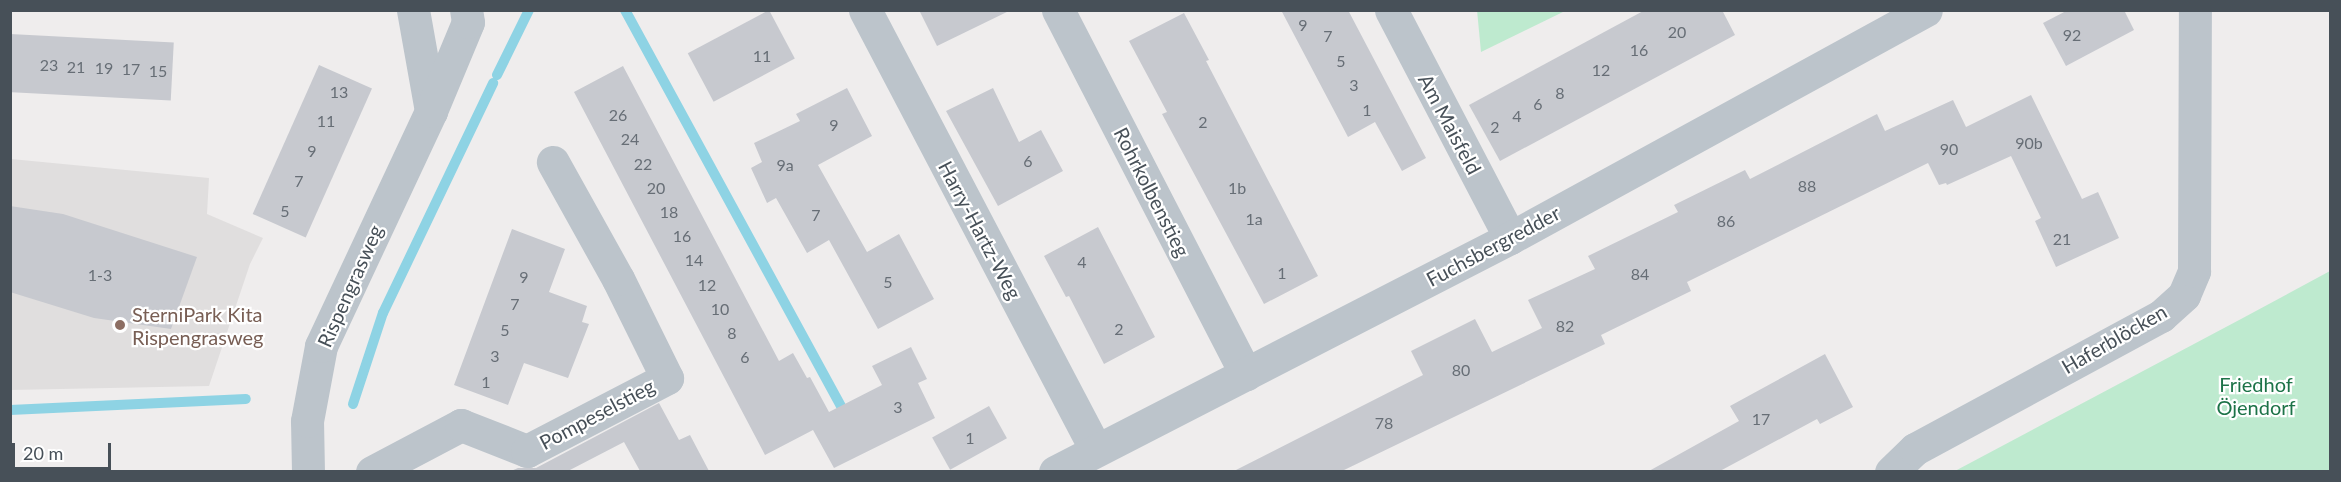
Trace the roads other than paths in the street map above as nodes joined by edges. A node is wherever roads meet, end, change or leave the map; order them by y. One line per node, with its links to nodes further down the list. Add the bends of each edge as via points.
1 (413, 10): 8 (street)
2 (466, 10): 8 (street, Rispengrasweg, via 468,22)
3 (865, 10): 12 (street, Harry-Hartz-Weg)
4 (1058, 10): 11 (street, Rohrkolbenstieg)
5 (1390, 10): 10 (street, Am Maisfeld)
6 (1926, 10): 10 (street, Fuchsbergredder)
7 (2196, 10): 16 (street, Haferblöcken, via 2194,271 2184,295 2161,316 1915,449)
8 (431, 111): 13 (street, Rispengrasweg, via 321,346 306,421)
9 (553, 162): 14 (street, Pompeselstieg, via 618,279 666,378 527,451 461,425)
10 (1510, 238): 11 (street, Fuchsbergredder)
11 (1246, 374): 12 (street, Fuchsbergredder)
12 (1095, 450): 15 (street, Fuchsbergredder)
13 (308, 471)
14 (372, 471)
15 (1055, 471)
16 (1891, 471)

